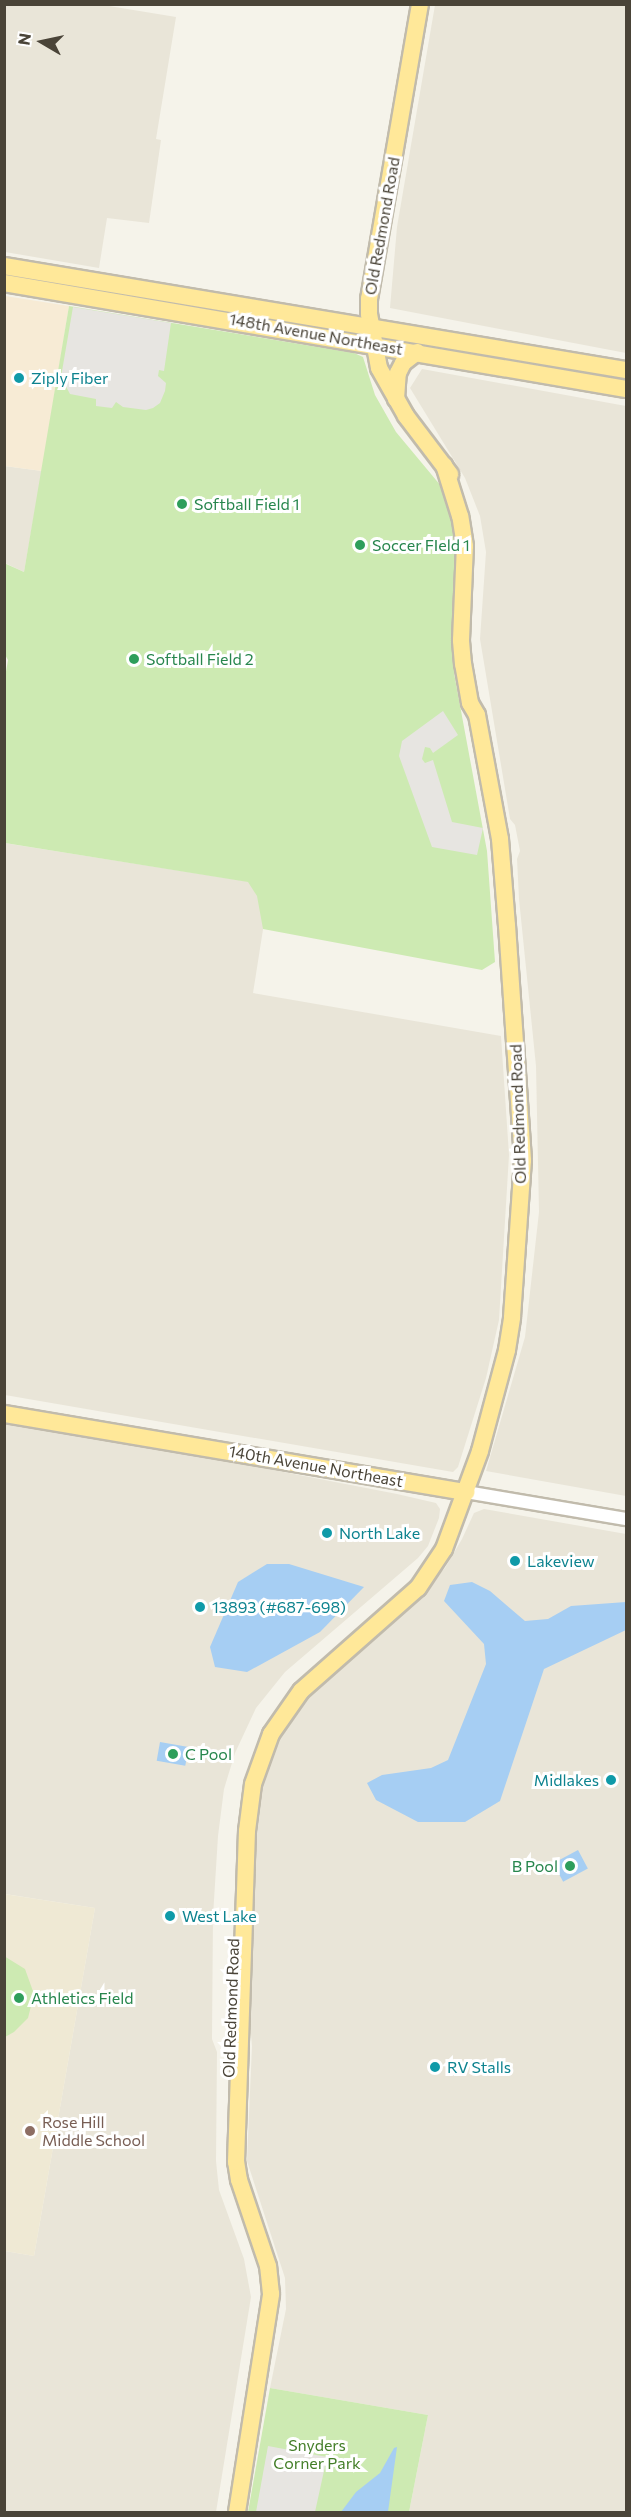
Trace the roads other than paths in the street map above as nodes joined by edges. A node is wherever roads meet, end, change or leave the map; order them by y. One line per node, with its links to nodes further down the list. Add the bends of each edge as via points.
1 (420, 4): 4 (main road, Old Redmond Road, via 369,299)
2 (4, 266): 4 (main road, 148th Avenue Northeast)
3 (4, 283): 5 (main road, 148th Avenue Northeast)
4 (370, 327): 5 (main road, Old Redmond Road); 7 (main road, 148th Avenue Northeast)
5 (374, 344): 6 (main road, 148th Avenue Northeast); 9 (main road, Old Redmond Road, via 379,368)
6 (417, 352): 8 (main road, 148th Avenue Northeast); 9 (main road, via 403,363 398,373)
7 (627, 370)
8 (627, 389)
9 (396, 400): 11 (main road, Old Redmond Road, via 460,488 470,514 475,546 471,640 481,703 477,715 500,839 523,1160 507,1350)
10 (4, 1414): 11 (main road, 140th Avenue Northeast)
11 (466, 1492): 12 (street, 140th Avenue Northeast); 13 (main road, Old Redmond Road, via 444,1549)
12 (627, 1519)
13 (427, 1572): 14 (main road, Old Redmond Road, via 413,1579 295,1683 268,1719 245,1782 239,1822 226,2159 262,2291); 15 (main road, Old Redmond Road, via 418,1588 301,1690 271,1734 253,1784 245,1875 236,2162 268,2266 271,2294)
14 (229, 2512)
15 (237, 2512)

